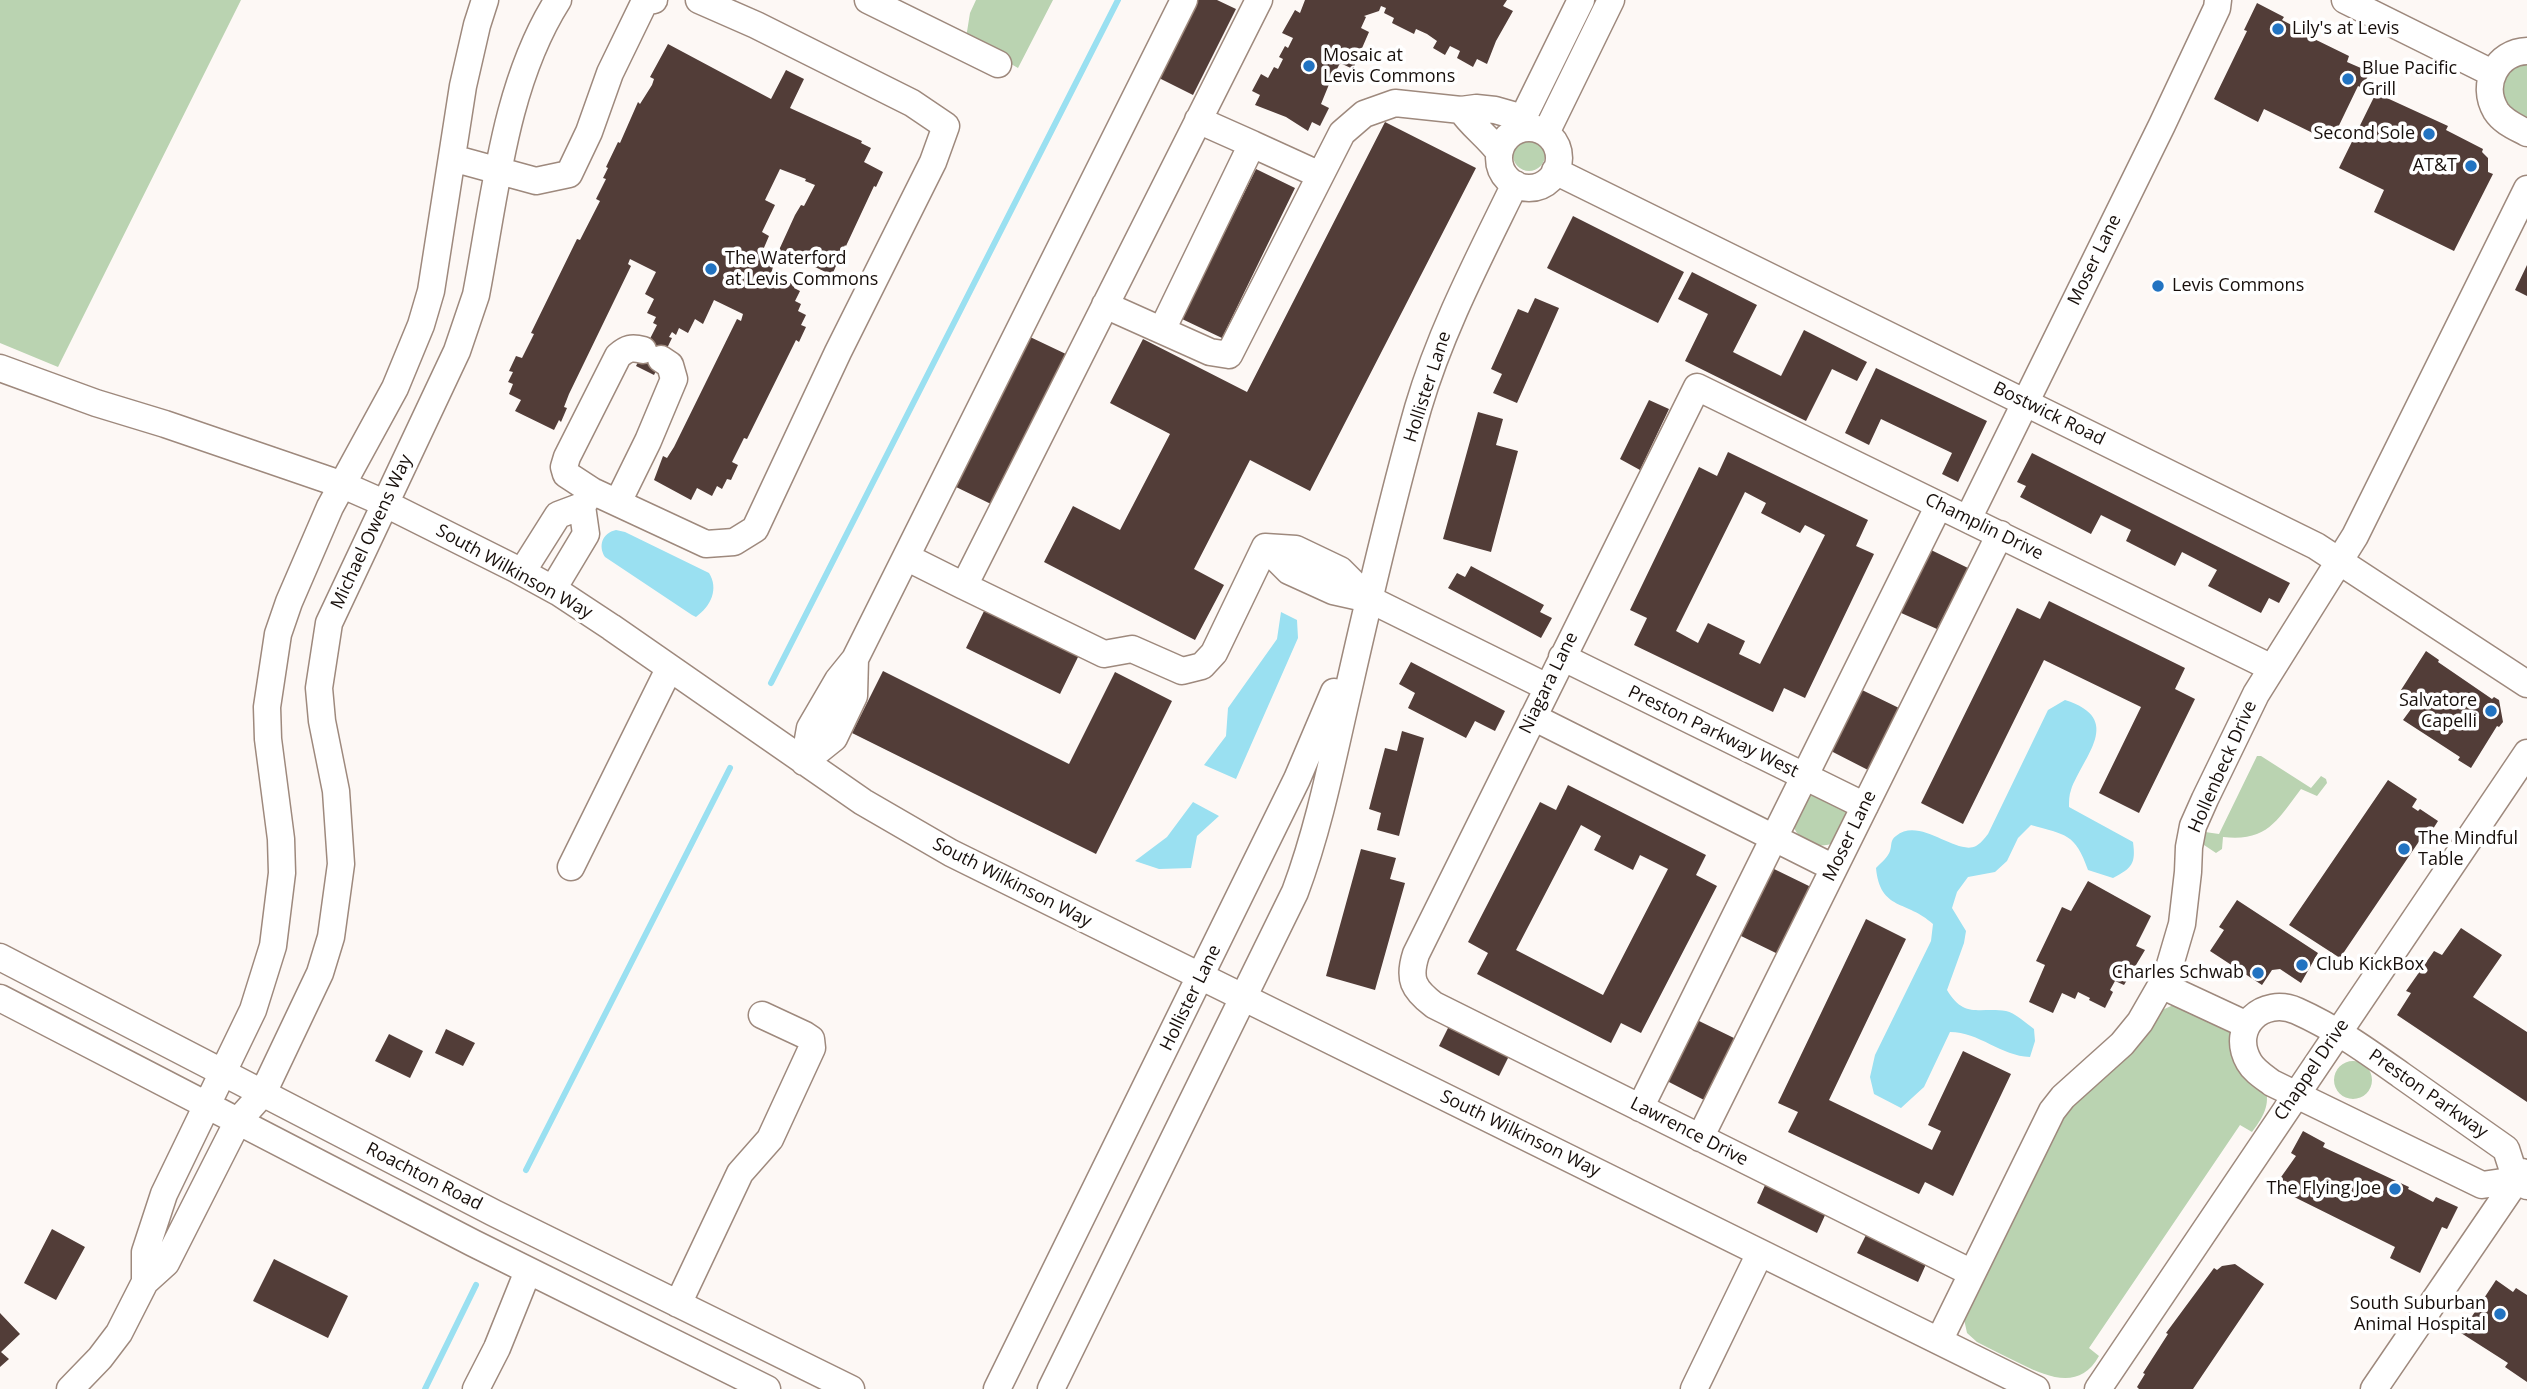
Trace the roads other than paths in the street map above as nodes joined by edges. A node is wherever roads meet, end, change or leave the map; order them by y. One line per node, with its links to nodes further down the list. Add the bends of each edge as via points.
1 (485, 0): 22 (street, via 469,55)
2 (558, 0): 24 (street, Michael Owens Way, via 525,65)
3 (654, 0): 24 (street, via 645,1 569,174 536,181)
4 (699, 0): 35 (street, via 912,103 946,125 933,162 755,529 734,542 706,544)
5 (868, 0): 13 (street)
6 (1184, 0): 40 (street)
7 (1259, 0): 16 (street)
8 (1581, 0): 17 (street)
9 (1611, 0): 18 (street)
10 (2218, 0): 32 (street, Moser Lane)
11 (2345, 0): 14 (street)
12 (2527, 51): 14 (street, via 2504,58)
13 (998, 64)
14 (2492, 73): 19 (street, via 2489,87 2497,113)
15 (1461, 110): 17 (street, via 1495,110); 21 (street); 25 (street, via 1395,103 1364,114 1342,133)
16 (1198, 120): 20 (street); 28 (street)
17 (1520, 124): 18 (street); 21 (street)
18 (1546, 133): 23 (street, via 1559,155)
19 (2527, 133)
20 (1252, 144): 25 (street); 29 (street)
21 (1499, 152): 26 (street, via 1502,171)
22 (452, 158): 24 (street); 33 (street, via 431,291 421,325 395,388)
23 (1556, 171): 26 (street, via 1541,185); 32 (street, Bostwick Road)
24 (499, 172): 36 (street, Michael Owens Way, via 468,324)
25 (1320, 175): 29 (street, via 1229,355 1210,352)
26 (1515, 184): 45 (street, Hollister Lane, via 1430,371)
27 (2527, 188): 41 (street, Hollenbeck Drive)
28 (1105, 305): 29 (street); 43 (street)
29 (1161, 330)
30 (0, 368): 33 (street, South Wilkinson Way)
31 (1697, 387): 37 (street, Champlin Drive); 46 (street, Niagara Lane)
32 (2025, 403): 38 (street, Moser Lane); 41 (street, Bostwick Road)
33 (342, 485): 36 (street, South Wilkinson Way); 68 (street, via 304,563 278,634 267,707 282,862 279,907 273,946 253,1010)
34 (587, 498): 35 (street); 35 (street, via 566,474 567,457 618,356 634,347 670,365 674,379); 42 (street, via 558,515); 44 (street, via 586,534)
35 (618, 502)
36 (384, 503): 42 (street, South Wilkinson Way); 70 (street, Michael Owens Way, via 329,623 323,657 322,721 336,791 341,864 331,937 310,997)
37 (1939, 505): 38 (street, Champlin Drive); 54 (street)
38 (1968, 519): 39 (street, Champlin Drive)
39 (2000, 534): 47 (street, Champlin Drive); 55 (street, Moser Lane)
40 (906, 557): 43 (street); 53 (street, via 855,659 810,728)
41 (2340, 561): 47 (street, Hollenbeck Drive); 49 (street, Bostwick Road)
42 (522, 572): 44 (street, South Wilkinson Way)
43 (964, 586): 45 (street, via 1104,654 1132,649 1182,671 1202,666 1214,653 1265,547 1289,571)
44 (553, 589): 48 (street, South Wilkinson Way)
45 (1369, 599): 50 (street); 60 (street, Hollister Lane, via 1324,719); 64 (street, Hollister Lane, via 1306,862)
46 (1562, 657): 50 (street, Niagara Lane); 54 (street, Preston Parkway West)
47 (2272, 667): 62 (street, Hollenbeck Drive, via 2193,826 2182,924)
48 (669, 669): 53 (street, South Wilkinson Way); 57 (street)
49 (2527, 684)
50 (1547, 687): 51 (street, Niagara Lane)
51 (1532, 718): 56 (street); 61 (street, Niagara Lane, via 1416,954)
52 (2527, 753): 67 (street, Chappel Drive)
53 (804, 762): 60 (street, South Wilkinson Way, via 951,853)
54 (1804, 777): 55 (street, Preston Parkway West); 56 (street)
55 (1865, 806): 58 (street, Moser Lane)
56 (1774, 838): 58 (street); 71 (street)
57 (570, 867)
58 (1834, 868): 72 (street, Moser Lane)
59 (0, 957): 68 (street, Roachton Road)
60 (1201, 977): 64 (street, South Wilkinson Way); 84 (street, Hollister Lane)
61 (1413, 983): 71 (street, Lawrence Drive, via 1434,1005)
62 (2161, 985): 66 (street); 76 (street, Hollenbeck Drive, via 2122,1044 2052,1111)
63 (0, 998): 68 (street, Roachton Road)
64 (1244, 999): 74 (street, South Wilkinson Way); 85 (street, Hollister Lane)
65 (762, 1015): 78 (street, via 806,1035 812,1048 771,1139 740,1173)
66 (2247, 1025): 67 (street, Preston Parkway, via 2262,1010 2281,1006); 69 (street, via 2244,1044 2249,1063 2270,1081)
67 (2338, 1031): 69 (street, Chappel Drive); 73 (street, Preston Parkway, via 2506,1149)
68 (214, 1089): 70 (street, Roachton Road); 70 (street, Roachton Road); 77 (street, via 164,1194 145,1252)
69 (2296, 1093): 73 (street, via 2482,1185); 88 (street, Chappel Drive)
70 (250, 1108): 75 (street, Roachton Road); 77 (street, Michael Owens Way, via 166,1263); 78 (street, Roachton Road, via 494,1213)
71 (1640, 1108): 72 (street, Lawrence Drive)
72 (1700, 1138): 76 (street, Lawrence Drive)
73 (2523, 1177): 89 (street)
74 (1760, 1253): 79 (street, South Wilkinson Way); 86 (street)
75 (528, 1271): 81 (street); 82 (street, Roachton Road)
76 (1972, 1273): 79 (street, Hollenbeck Drive)
77 (145, 1282): 80 (street, via 119,1333)
78 (678, 1304): 83 (street, Roachton Road)
79 (1939, 1341): 87 (street, South Wilkinson Way)
80 (70, 1389)
81 (476, 1389)
82 (767, 1389)
83 (851, 1389)
84 (997, 1389)
85 (1051, 1389)
86 (1694, 1389)
87 (2036, 1389)
88 (2098, 1389)
89 (2374, 1389)

